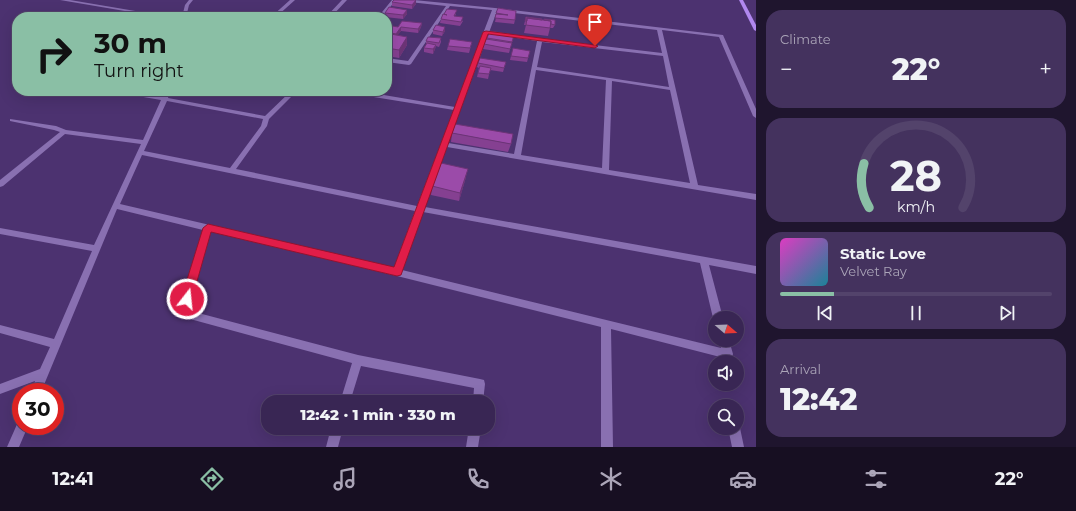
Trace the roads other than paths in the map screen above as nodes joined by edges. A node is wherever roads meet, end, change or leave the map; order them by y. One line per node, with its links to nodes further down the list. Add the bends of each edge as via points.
1 (62, 0): 10 (street)
2 (191, 0): 11 (street)
3 (293, 0): 12 (street)
4 (345, 0): 13 (street)
5 (394, 0): 14 (street)
6 (400, 0): 8 (street)
7 (741, 0): 16 (main road)
8 (449, 5): 9 (street); 20 (street, via 409,63)
9 (495, 9): 15 (street); 17 (street)
10 (138, 12)
11 (185, 12)
12 (279, 12)
13 (333, 12)
14 (384, 12)
15 (659, 28): 19 (street); 29 (street, via 721,36)
16 (756, 30)
17 (486, 32): 18 (street); 28 (street)
18 (540, 40): 19 (street); 21 (street)
19 (665, 55): 23 (street)
20 (392, 61)
21 (534, 68): 22 (street); 36 (street)
22 (609, 80): 23 (street); 38 (street)
23 (673, 89): 40 (street)
24 (166, 96): 33 (street)
25 (170, 96): 30 (street)
26 (289, 96): 30 (street)
27 (379, 96): 28 (street)
28 (457, 109): 34 (street)
29 (756, 116)
30 (266, 118): 37 (street, via 264,126)
31 (12, 120): 32 (street, via 56,128)
32 (64, 132): 33 (street); 39 (street)
33 (145, 142): 35 (street)
34 (444, 144): 36 (street); 43 (street)
35 (140, 152): 37 (street); 42 (street)
36 (517, 157): 38 (street)
37 (232, 170): 43 (street)
38 (605, 172): 40 (street)
39 (0, 184)
40 (695, 187): 41 (street)
41 (756, 197)
42 (115, 206): 44 (street); 46 (street)
43 (420, 209): 47 (street); 49 (street)
44 (208, 228): 49 (street); 55 (street, via 182,313)
45 (0, 231): 46 (street)
46 (97, 249): 53 (street)
47 (703, 260): 48 (street); 50 (street)
48 (756, 270)
49 (397, 272): 51 (street)
50 (716, 311)
51 (606, 324): 54 (street, via 728,354); 68 (street)
52 (0, 329): 53 (street)
53 (57, 344): 56 (street)
54 (726, 347)
55 (358, 360): 59 (street); 60 (street, via 480,384)
56 (44, 373): 57 (street); 58 (street)
57 (40, 383)
58 (0, 390)
59 (347, 395)
60 (479, 395)
61 (18, 435): 65 (street)
62 (336, 435): 66 (street)
63 (474, 435): 67 (street)
64 (735, 435): 69 (street)
65 (13, 447)
66 (332, 447)
67 (472, 447)
68 (607, 447)
69 (738, 447)

